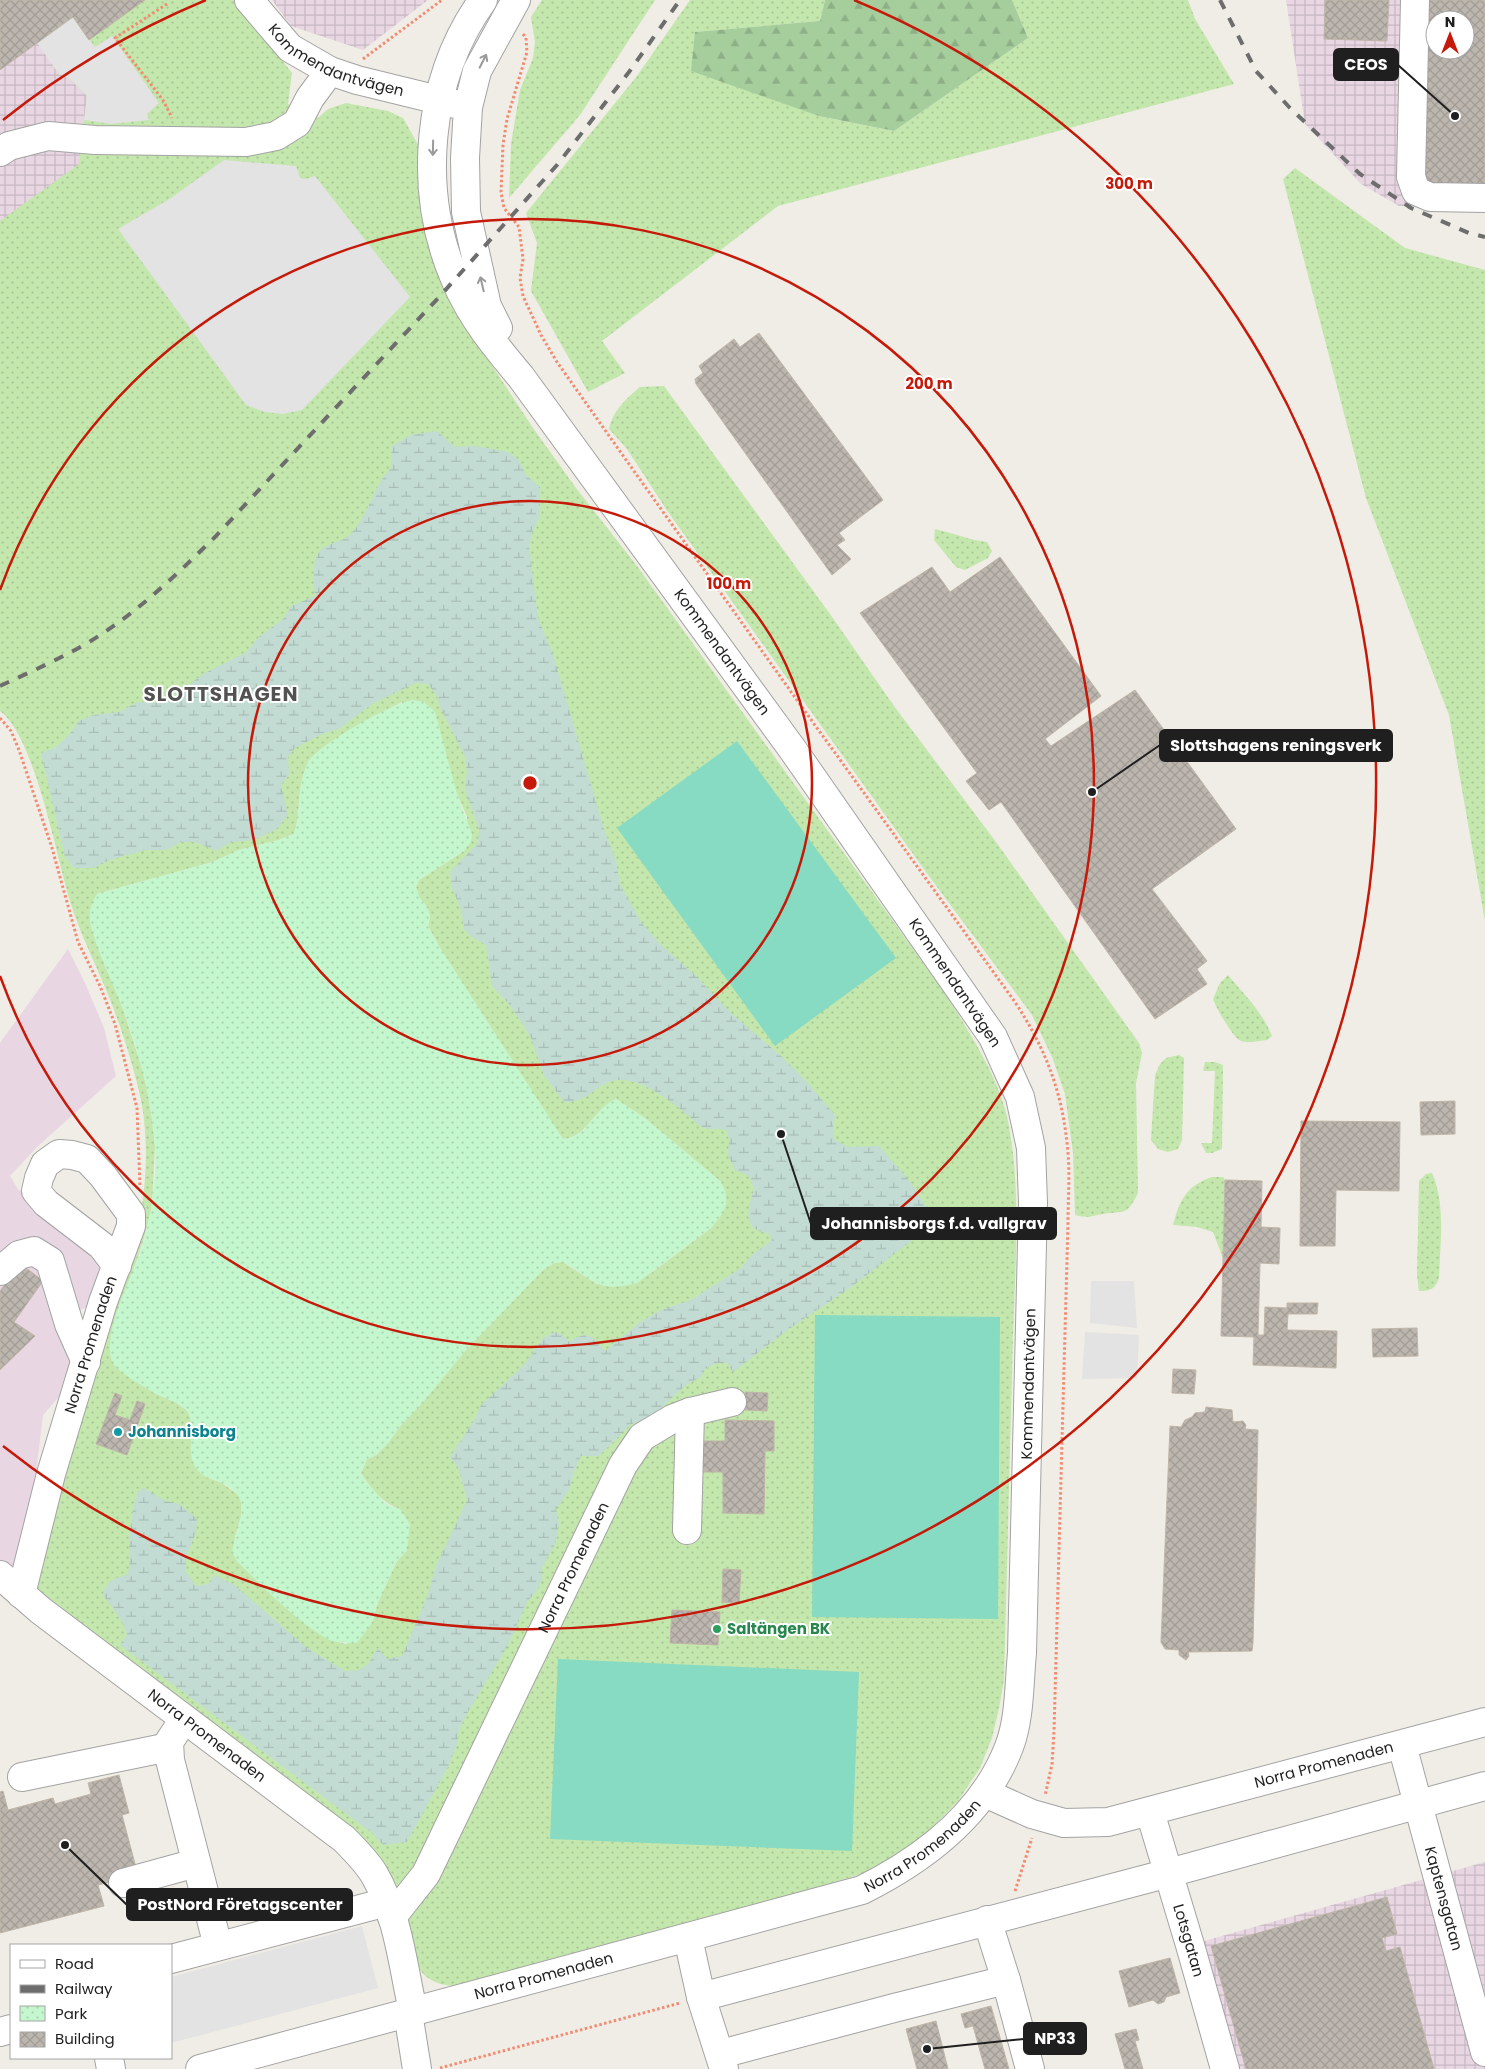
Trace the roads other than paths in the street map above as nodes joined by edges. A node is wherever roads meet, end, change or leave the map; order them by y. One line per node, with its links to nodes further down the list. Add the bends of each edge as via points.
1 (249, 0): 5 (street, Kommendantvägen, via 290,48)
2 (483, 0): 6 (street, via 461,35)
3 (1415, 0): 9 (street, via 1411,177 1416,191 1430,197)
4 (510, 10): 7 (street, one-way to 4, via 477,72)
5 (335, 73): 6 (street, Kommendantvägen); 8 (street, via 310,98 297,123 276,136 246,142 95,140 48,136 9,146)
6 (438, 100): 7 (street, Kommendantvägen); 10 (street, Kommendantvägen, one-way to 10, via 433,142 433,186 439,232 455,280 484,332)
7 (468, 107): 10 (street, Kommendantvägen, one-way to 7, via 487,306 466,212)
8 (0, 152)
9 (1485, 198)
10 (521, 377): 25 (street, Kommendantvägen, via 793,750 953,977 993,1036 1020,1097 1031,1148 1034,1203 1022,1653 1009,1747)
11 (117, 1266): 11 (street, Norra Promenaden, via 102,1246 46,1203 36,1191 45,1164 59,1154 87,1160 131,1214 131,1226); 13 (street, Norra Promenaden)
12 (0, 1271): 13 (street, via 19,1255 34,1251 50,1261 68,1324)
13 (86, 1362): 18 (street, Norra Promenaden, via 51,1474)
14 (732, 1402): 15 (street, Norra Promenaden)
15 (690, 1412): 16 (street); 31 (street, Norra Promenaden, via 672,1418 642,1437 623,1465 426,1874)
16 (687, 1530)
17 (0, 1575): 18 (street, Norra Promenaden)
18 (21, 1594): 19 (street, Norra Promenaden)
19 (184, 1719): 22 (street); 31 (street, Norra Promenaden, via 344,1839 374,1875)
20 (1485, 1722): 21 (street, Norra Promenaden)
21 (1402, 1745): 26 (street, Kaptensgatan); 27 (street, Norra Promenaden)
22 (169, 1747): 23 (street); 28 (street)
23 (22, 1777)
24 (1485, 1786): 26 (street)
25 (985, 1793): 27 (street, Norra Promenaden, via 1064,1823 1108,1822); 33 (street, Norra Promenaden, via 964,1819 933,1846 895,1873 862,1890)
26 (1417, 1804): 29 (street); 39 (street, Kaptensgatan)
27 (1150, 1812): 29 (street, Lotsgatan)
28 (196, 1863): 30 (street); 34 (street)
29 (1169, 1873): 32 (street); 44 (street, Lotsgatan)
30 (123, 1884)
31 (389, 1910): 34 (street); 38 (street, Norra Promenaden)
32 (994, 1918): 36 (street); 37 (street)
33 (688, 1938): 37 (street); 38 (street, Norra Promenaden)
34 (218, 1946): 35 (street)
35 (172, 1958)
36 (1006, 1980): 40 (street, via 894,2008); 43 (street)
37 (700, 1997): 40 (street)
38 (410, 2012): 41 (street, Norra Promenaden); 42 (street)
39 (1485, 2052)
40 (722, 2062)
41 (200, 2069)
42 (417, 2069)
43 (1030, 2069)
44 (1225, 2069)

